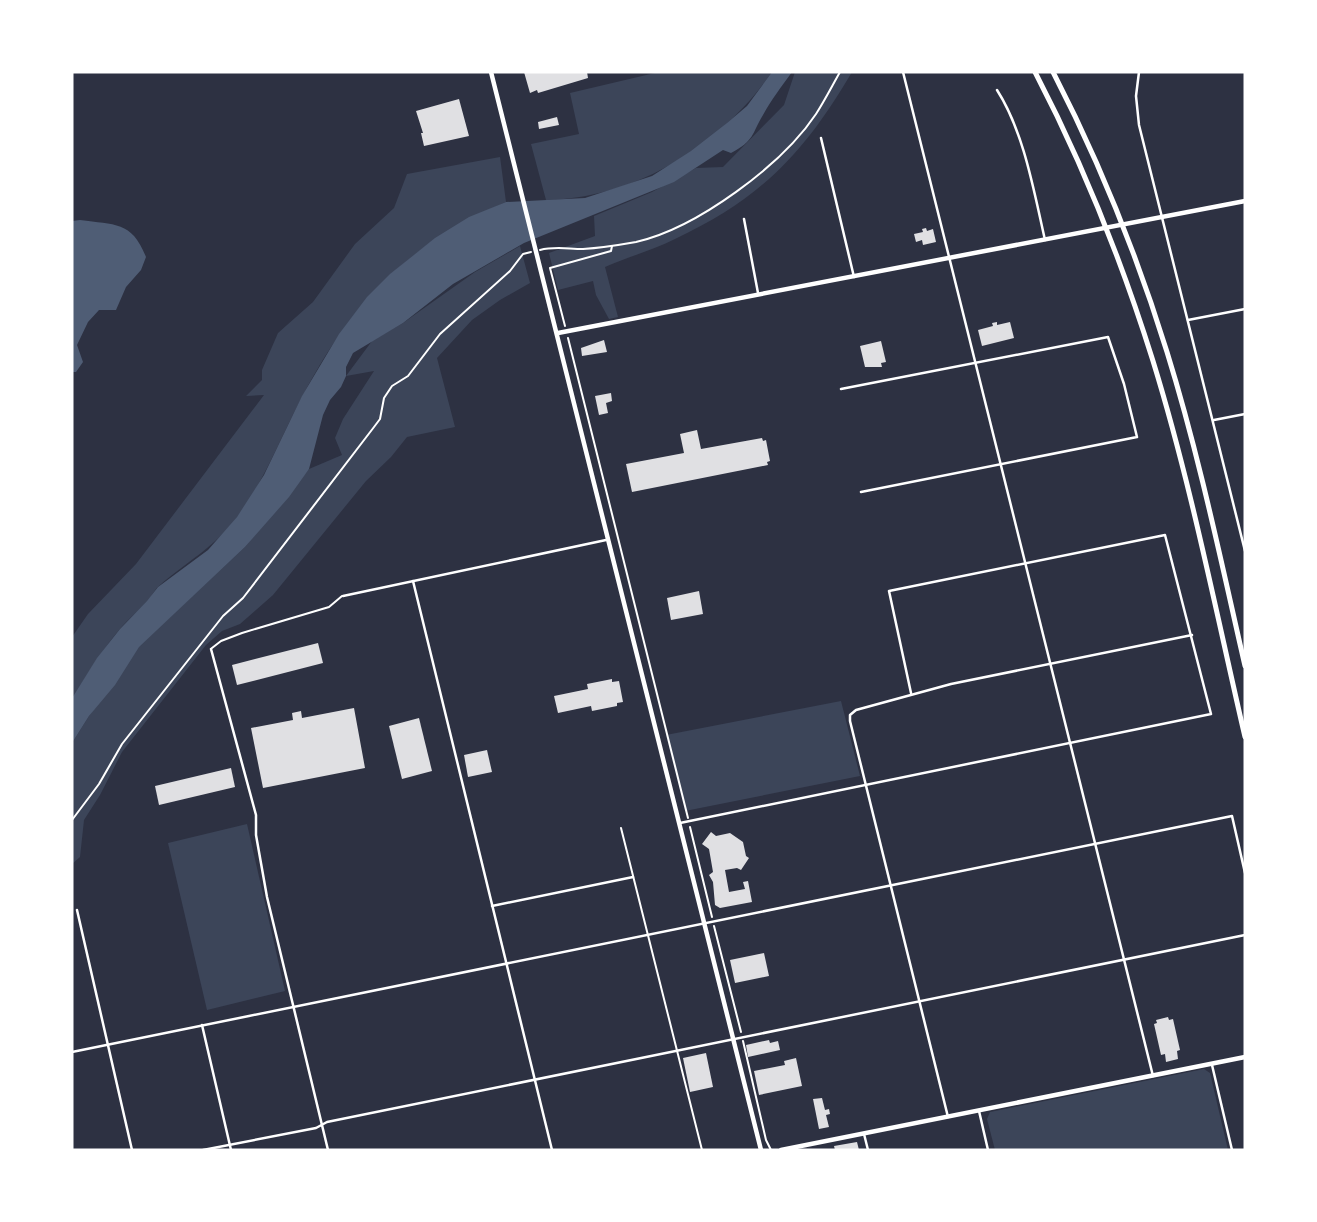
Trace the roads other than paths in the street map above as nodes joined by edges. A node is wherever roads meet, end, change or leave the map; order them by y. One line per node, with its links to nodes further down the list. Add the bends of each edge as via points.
1 (491, 72): 17 (main road)
2 (903, 72): 12 (street)
3 (1035, 72): 36 (highway, via 1099,211 1143,331 1169,416)
4 (1053, 72): 34 (highway, via 1096,161 1167,350)
5 (1139, 72): 9 (street, via 1137,113)
6 (997, 90): 11 (street, via 1027,162)
7 (821, 138): 13 (street)
8 (1245, 201): 9 (main road)
9 (1162, 217): 11 (main road); 16 (street)
10 (744, 219): 14 (street)
11 (1045, 240): 12 (main road)
12 (949, 259): 13 (main road); 18 (street)
13 (854, 277): 14 (main road)
14 (758, 296): 17 (main road)
15 (1245, 309): 16 (street)
16 (1188, 320): 21 (street)
17 (558, 334): 26 (main road)
18 (975, 362): 19 (street); 22 (street); 22 (street, via 1108,337 1124,384 1137,437)
19 (841, 389)
20 (1245, 414): 21 (street)
21 (1213, 420): 25 (street)
22 (1001, 464): 23 (street); 28 (street)
23 (862, 492)
24 (1245, 520): 25 (street)
25 (1238, 521): 27 (street)
26 (610, 539): 29 (street); 39 (main road)
27 (1245, 551)
28 (1026, 563): 31 (street, via 1165,536); 33 (street); 35 (street, via 889,591)
29 (413, 581): 30 (street); 45 (street)
30 (343, 596): 32 (lane, via 329,607 221,641)
31 (1192, 635): 33 (street); 37 (street, via 1211,715)
32 (211, 649): 53 (street, via 256,815 267,897)
33 (1051, 663): 35 (street); 37 (street)
34 (1245, 666)
35 (911, 693): 38 (street, via 850,715)
36 (1245, 737)
37 (1071, 743): 38 (street); 41 (street)
38 (866, 785): 39 (street); 44 (street)
39 (680, 823): 47 (main road)
40 (621, 828): 43 (lane)
41 (1096, 844): 42 (street, via 1232,816); 44 (street); 50 (street)
42 (1245, 873)
43 (633, 877): 45 (street); 48 (lane)
44 (892, 886): 47 (street); 52 (street)
45 (491, 906): 51 (street)
46 (77, 909): 56 (street)
47 (705, 923): 48 (street); 55 (main road)
48 (649, 935): 51 (street); 57 (lane)
49 (1245, 935): 50 (street)
50 (1124, 960): 52 (street); 61 (street)
51 (505, 964): 53 (street); 62 (street)
52 (920, 1002): 55 (street); 64 (street)
53 (294, 1007): 54 (street); 65 (street)
54 (202, 1025): 56 (street); 67 (street)
55 (734, 1039): 57 (street); 74 (main road)
56 (108, 1045): 58 (street); 68 (street)
57 (677, 1051): 62 (street); 73 (lane)
58 (72, 1052)
59 (1245, 1057): 60 (main road)
60 (1212, 1063): 61 (main road); 78 (street)
61 (1153, 1076): 63 (main road)
62 (534, 1080): 65 (street); 72 (street)
63 (979, 1111): 64 (main road); 77 (street)
64 (948, 1117): 66 (main road)
65 (322, 1125): 67 (street); 71 (street)
66 (864, 1134): 75 (main road); 76 (street)
67 (230, 1145): 69 (street); 70 (street)
68 (132, 1150)
69 (203, 1150)
70 (231, 1150)
71 (328, 1150)
72 (552, 1150)
73 (702, 1150)
74 (761, 1150)
75 (781, 1150)
76 (868, 1150)
77 (988, 1150)
78 (1232, 1150)

